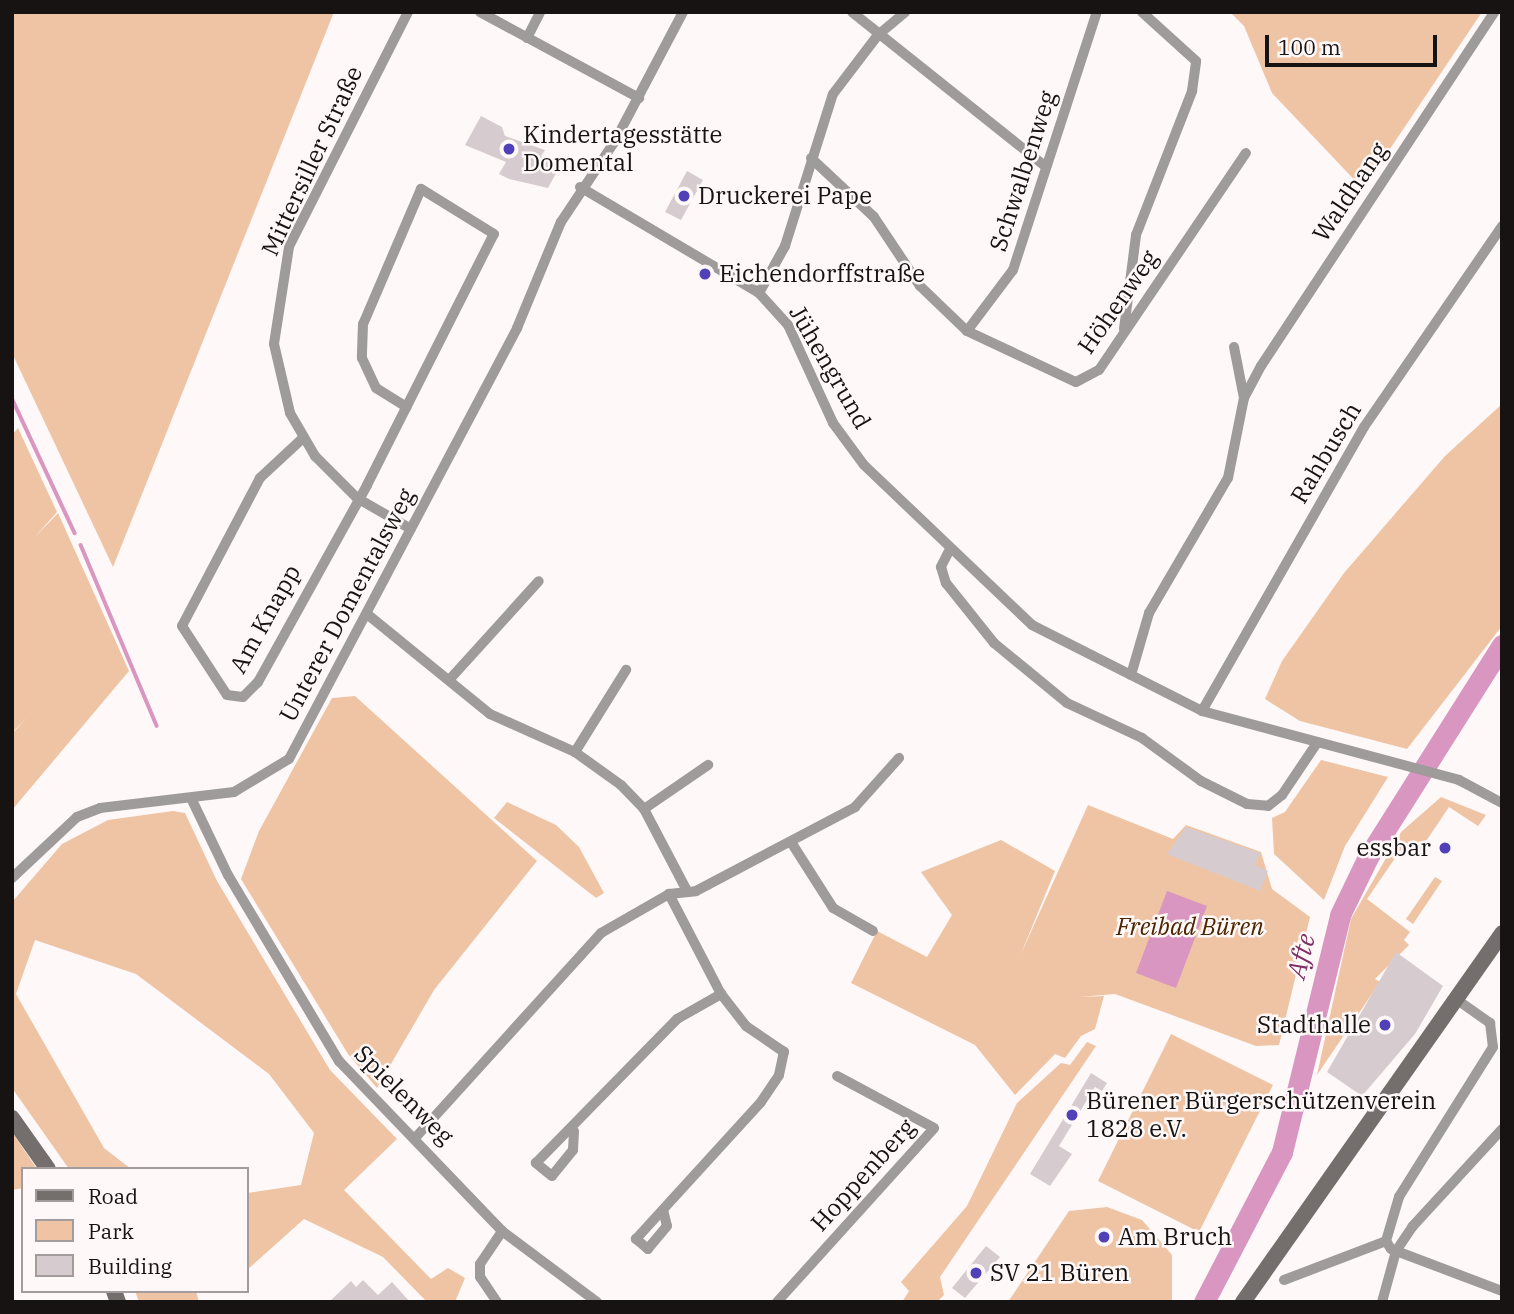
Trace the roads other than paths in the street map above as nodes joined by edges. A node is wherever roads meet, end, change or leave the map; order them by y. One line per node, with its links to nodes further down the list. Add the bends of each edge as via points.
1 (408, 12): 24 (street, Mittersiller Straße, via 289,247 280,281 278,376)
2 (480, 12): 11 (street)
3 (540, 12): 11 (street)
4 (683, 12): 12 (street, Unterer Domentalsweg)
5 (852, 12): 10 (street)
6 (905, 12): 10 (street)
7 (1097, 12): 15 (street, Schwalbenweg)
8 (1142, 12): 19 (street, via 1196,61 1192,91 1136,235)
9 (1494, 12): 22 (street, Waldhang)
10 (878, 35): 14 (street, via 833,94); 15 (street)
11 (527, 38): 12 (street)
12 (639, 98): 16 (street, Unterer Domentalsweg)
13 (1246, 153): 19 (street, Höhenweg)
14 (811, 158): 18 (street, via 785,246); 20 (street, Höhenweg, via 874,217 920,286)
15 (1045, 166): 20 (street, Schwalbenweg, via 1013,270)
16 (580, 187): 18 (street, Jühengrund); 26 (street, Unterer Domentalsweg, via 517,328)
17 (1502, 226): 33 (street, Rahbusch, via 1364,427)
18 (759, 292): 27 (street, Jühengrund, via 788,325 841,433)
19 (1124, 329): 20 (street, Höhenweg, via 1099,370 1076,382)
20 (967, 331)
21 (1234, 347): 22 (street, Waldhang)
22 (1244, 398): 31 (street, Waldhang, via 1228,478 1149,613)
23 (406, 407): 23 (street, via 494,234 421,189 363,324 362,358 376,388); 25 (street)
24 (303, 438): 25 (street, Mittersiller Straße); 25 (street, Am Knapp, via 260,478 182,626 227,695 243,697 258,682)
25 (357, 498): 26 (street, Mittersiller Straße)
26 (411, 528): 29 (street, Unterer Domentalsweg)
27 (949, 551): 31 (street, Jühengrund, via 1031,625); 34 (street, via 941,567 946,583 994,643 1067,703 1142,738 1201,781 1247,804 1268,806 1282,795)
28 (539, 581): 32 (street)
29 (368, 614): 32 (street); 38 (street, Unterer Domentalsweg, via 289,759 234,792)
30 (626, 670): 35 (street)
31 (1131, 675): 33 (street, Jühengrund)
32 (450, 679): 35 (street, via 490,714)
33 (1202, 711): 34 (street, Jühengrund)
34 (1317, 743): 39 (street, Jühengrund, via 1459,780)
35 (575, 752): 40 (street)
36 (899, 758): 41 (street, via 855,807)
37 (708, 765): 40 (street)
38 (192, 800): 42 (street, Unterer Domentalsweg, via 100,808 77,817); 54 (street, Spielenweg, via 229,875 339,1061)
39 (1502, 803)
40 (644, 809): 43 (street)
41 (791, 842): 43 (street, via 696,891); 45 (street, via 834,908)
42 (12, 878)
43 (686, 889): 44 (street)
44 (669, 894): 47 (street); 54 (street, via 580,951)
45 (873, 931)
46 (1502, 933): 48 (main road)
47 (721, 994): 53 (street, via 677,1018); 56 (street, via 746,1026 784,1052 779,1075)
48 (1456, 999): 49 (street); 65 (main road)
49 (1498, 1030): 58 (street, via 1480,1071 1399,1198)
50 (837, 1076): 64 (street, Hoppenberg, via 934,1128)
51 (12, 1118): 55 (main road)
52 (1502, 1129): 59 (street)
53 (574, 1131)
54 (416, 1137): 57 (street, Spielenweg)
55 (47, 1167)
56 (663, 1210)
57 (502, 1231): 62 (street, via 480,1264 480,1277); 63 (street, Spielenweg)
58 (1386, 1241): 59 (street); 60 (street)
59 (1396, 1251): 61 (street); 66 (street)
60 (1284, 1280)
61 (1502, 1291)
62 (497, 1302)
63 (597, 1302)
64 (777, 1302)
65 (1243, 1302)
66 (1382, 1302)

